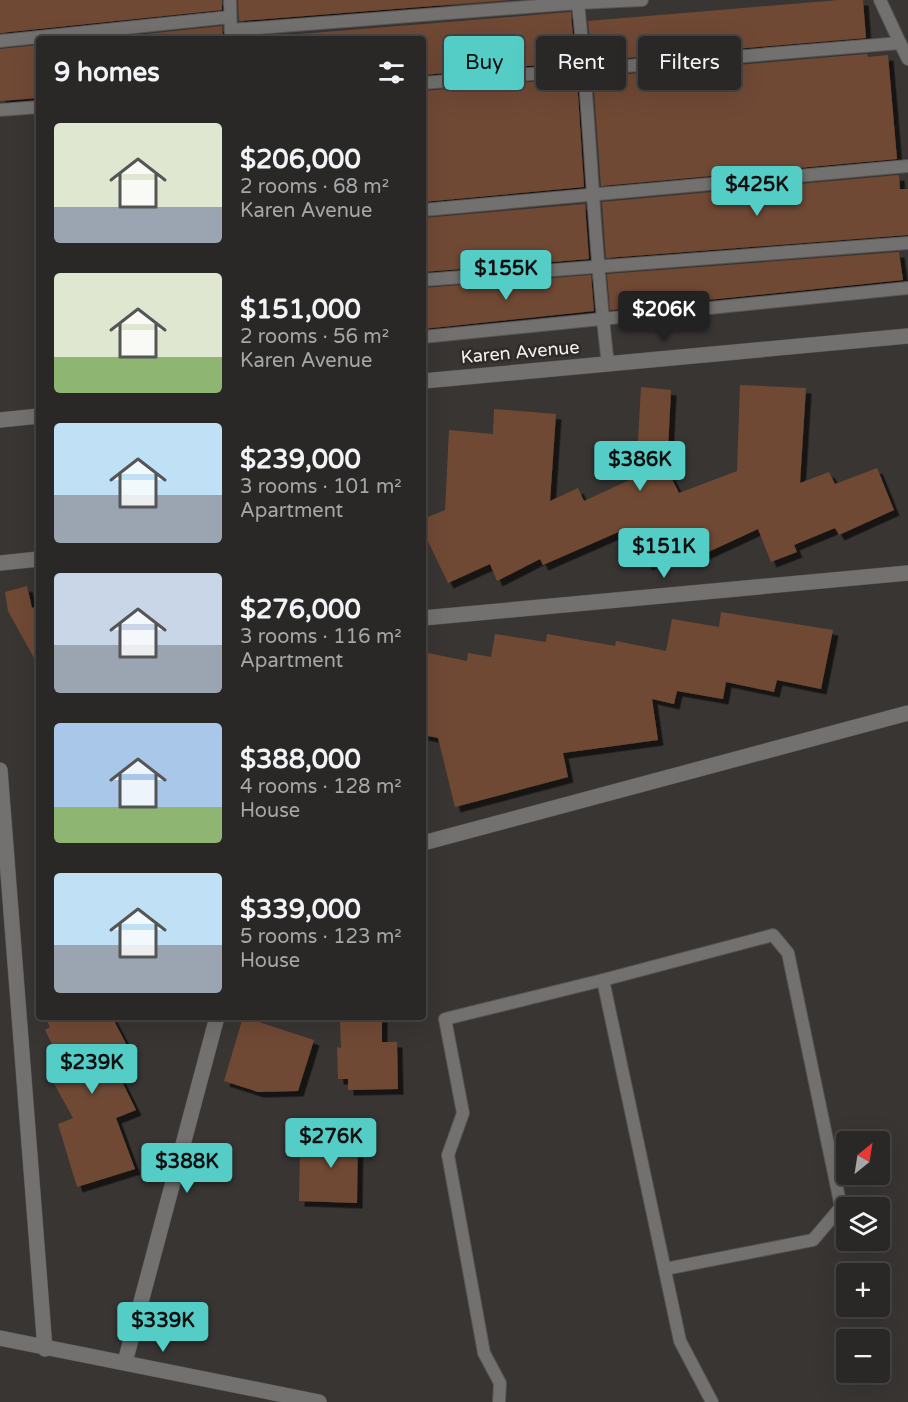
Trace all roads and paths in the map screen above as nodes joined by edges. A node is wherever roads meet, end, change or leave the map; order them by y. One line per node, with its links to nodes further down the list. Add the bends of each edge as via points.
1 (230, 0): 5 (lane)
2 (642, 0): 4 (lane)
3 (880, 0): 10 (lane)
4 (578, 2): 5 (lane); 7 (lane)
5 (231, 29): 6 (lane)
6 (96, 36)
7 (582, 36)
8 (36, 39): 9 (lane)
9 (0, 41)
10 (900, 43): 11 (lane); 12 (lane)
11 (908, 59)
12 (626, 66)
13 (536, 73): 14 (lane)
14 (426, 83)
15 (586, 90): 19 (lane)
16 (36, 107): 17 (lane)
17 (0, 110)
18 (908, 166): 19 (lane)
19 (592, 195): 20 (lane); 22 (lane)
20 (426, 210)
21 (908, 243): 22 (lane)
22 (597, 265): 23 (lane); 25 (lane)
23 (426, 280)
24 (908, 288): 25 (lane)
25 (603, 319): 27 (lane); 28 (lane)
26 (908, 336): 28 (street, Karen Avenue)
27 (426, 337)
28 (608, 364): 29 (street, Karen Avenue)
29 (426, 381)
30 (36, 416): 31 (street)
31 (0, 420)
32 (36, 559): 33 (street)
33 (0, 563)
34 (908, 573): 35 (street)
35 (426, 618)
36 (908, 713): 38 (street)
37 (0, 770): 43 (street)
38 (426, 842)
39 (603, 980): 41 (lane); 41 (lane, via 774,935 788,953 841,1207 813,1240); 46 (lane, via 445,1019 463,1113 448,1155 484,1353 500,1383)
40 (217, 1020): 44 (street)
41 (665, 1269): 47 (lane, via 680,1341)
42 (0, 1338): 43 (street)
43 (45, 1348): 44 (street)
44 (126, 1362): 45 (street)
45 (319, 1402)
46 (499, 1402)
47 (712, 1402)

